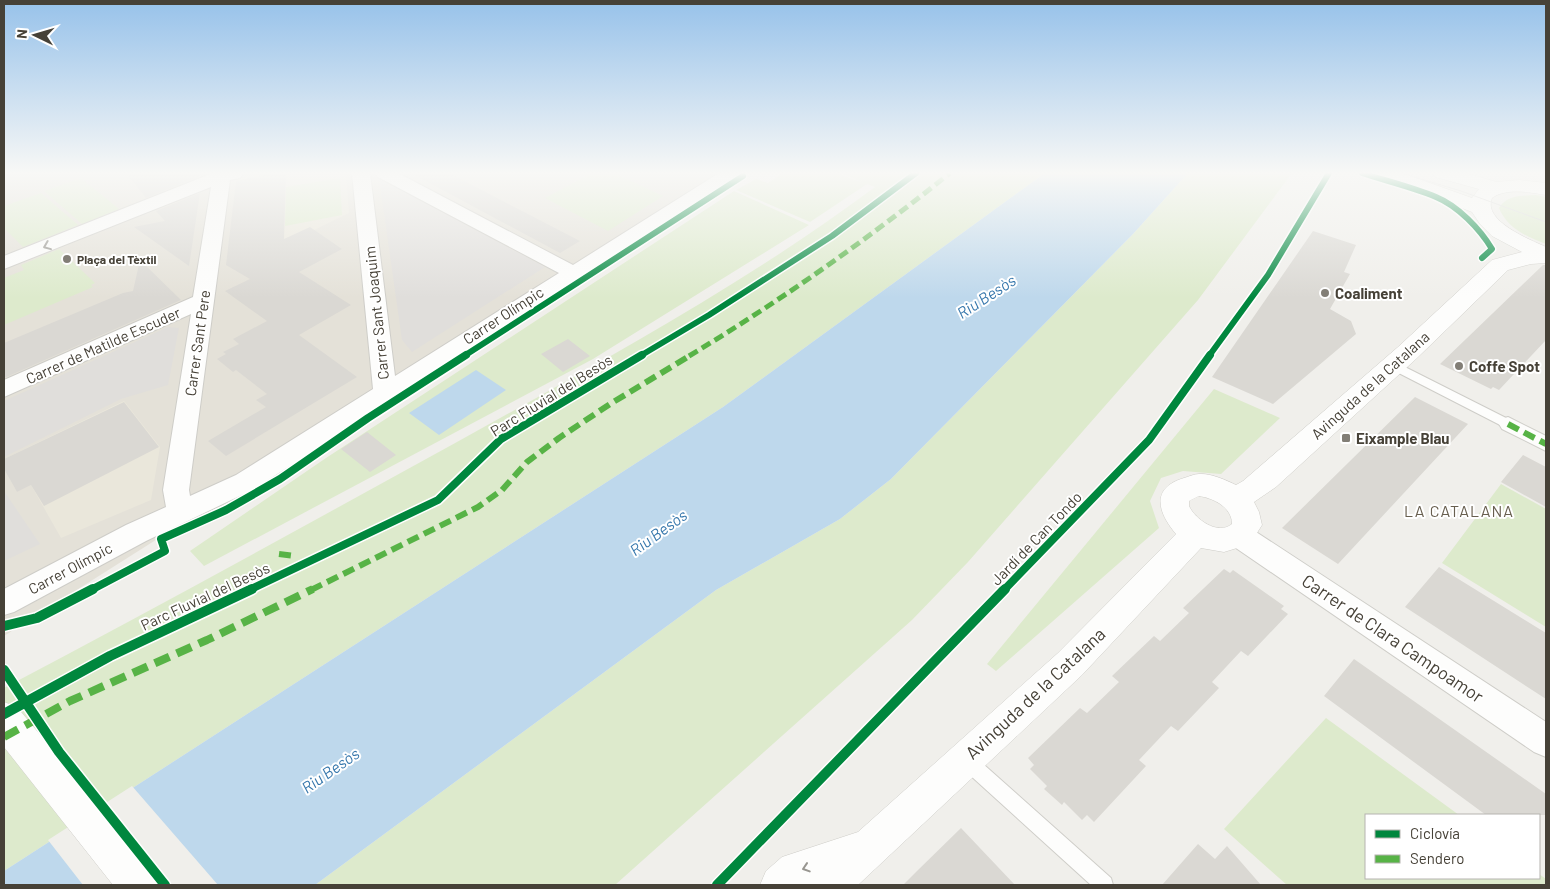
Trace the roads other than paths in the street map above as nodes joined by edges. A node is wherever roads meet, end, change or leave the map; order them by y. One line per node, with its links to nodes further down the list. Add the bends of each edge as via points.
1 (126, 214): 9 (street, one-way to 9)
2 (220, 214): 12 (street, Carrer Sant Pere)
3 (366, 214): 15 (street, Carrer Sant Joaquim)
4 (462, 214): 11 (street)
5 (665, 214): 11 (street, Carrer Olímpic)
6 (1484, 214): 7 (street)
7 (1509, 237): 8 (street); 10 (street, Avinguda de la Catalana)
8 (1546, 255): 10 (street, Avinguda de la Catalana)
9 (4, 263)
10 (1500, 265): 13 (street, Avinguda de la Catalana)
11 (575, 274): 15 (street, Carrer Olímpic)
12 (203, 301): 14 (street, Carrer de Matilde Escuder); 19 (street, Carrer Sant Pere, via 176,490)
13 (1392, 365): 16 (lane); 18 (street, Avinguda de la Catalana, via 1266,479)
14 (4, 389)
15 (385, 393): 19 (street, Carrer Olímpic, via 245,482)
16 (1508, 424): 17 (street)
17 (1546, 444)
18 (1235, 499): 21 (street, via 1205,486 1188,486 1179,491 1173,506 1177,516); 22 (street, via 1248,523)
19 (180, 513): 20 (street, Carrer Olímpic)
20 (136, 533): 23 (street, Carrer Olímpic); 24 (street, Carrer Olímpic)
21 (1196, 533): 22 (street, via 1220,540); 27 (street, Avinguda de la Catalana, via 1070,664)
22 (1240, 536): 26 (street, Carrer de Clara Campoamor)
23 (4, 585)
24 (4, 602)
25 (4, 719): 29 (street)
26 (1546, 741)
27 (965, 759): 28 (street, Avinguda de la Catalana); 33 (lane)
28 (869, 848): 30 (street, Avinguda de la Catalana, one-way to 30, via 796,871); 31 (street, Avinguda de la Catalana); 32 (street, Avinguda de la Catalana)
29 (139, 885)
30 (780, 885)
31 (828, 885)
32 (854, 885)
33 (1104, 885)

